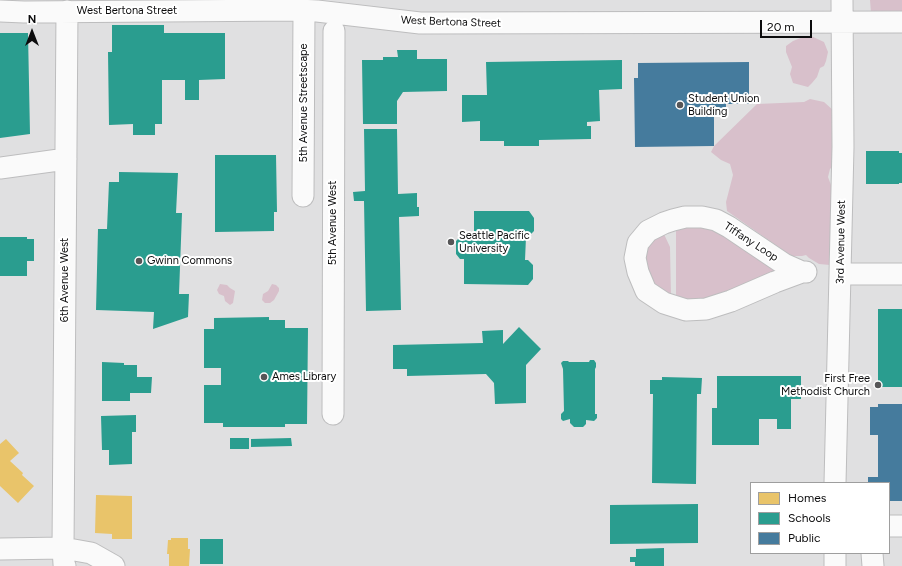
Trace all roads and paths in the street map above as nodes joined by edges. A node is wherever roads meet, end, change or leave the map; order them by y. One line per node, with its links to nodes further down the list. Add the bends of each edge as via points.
1 (842, 0): 6 (street, 3rd Avenue West)
2 (26, 6): 4 (street, West Bertona Street); 5 (street, West Bertona Street)
3 (311, 7): 5 (street, West Bertona Street); 6 (street, West Bertona Street, via 420,23); 11 (street, 5th Avenue Streetscape)
4 (0, 11)
5 (67, 11): 9 (street, 6th Avenue West)
6 (842, 22): 7 (street, West Bertona Street); 13 (street, 3rd Avenue West)
7 (902, 22)
8 (334, 31): 15 (street, 5th Avenue West)
9 (66, 159): 10 (street); 22 (street, 6th Avenue West)
10 (0, 168)
11 (303, 196)
12 (804, 272): 12 (street, Tiffany Loop, via 732,301 706,309 686,310 664,303 646,291 635,258 638,243 648,231 673,220 702,217 716,220 729,227 784,264)
13 (841, 274): 14 (street); 16 (street, 3rd Avenue West)
14 (902, 274)
15 (333, 414)
16 (835, 482)
17 (890, 526): 18 (street)
18 (902, 526)
19 (0, 549): 22 (street)
20 (835, 554): 24 (street)
21 (872, 554): 25 (street)
22 (64, 557): 23 (street, via 91,553)
23 (114, 566)
24 (835, 566)
25 (873, 566)

